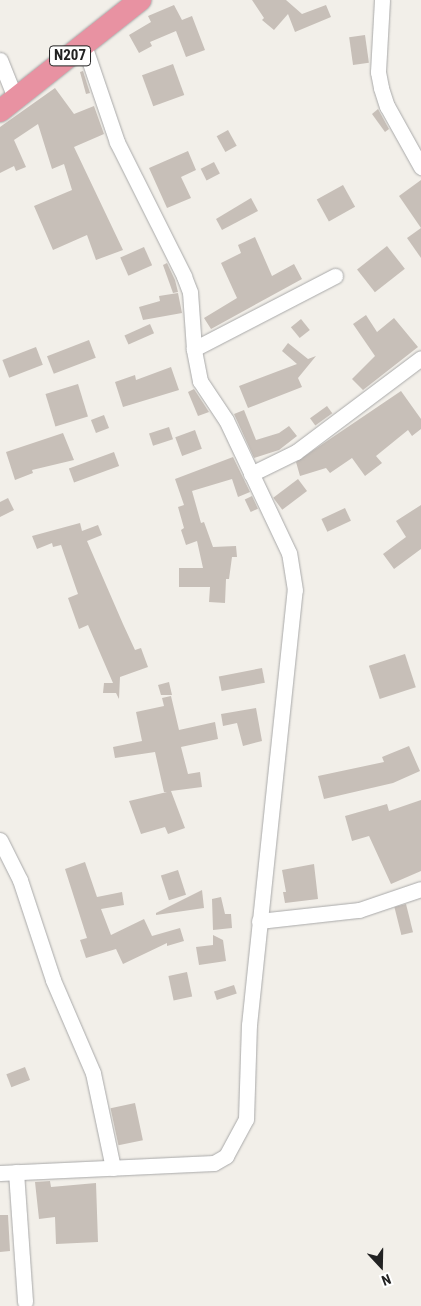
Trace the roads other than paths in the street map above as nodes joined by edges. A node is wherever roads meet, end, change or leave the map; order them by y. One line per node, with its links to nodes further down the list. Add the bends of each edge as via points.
1 (140, 0): 3 (highway, N207)
2 (382, 0): 6 (street, via 378,72 381,88 387,106)
3 (84, 45): 5 (highway, N207); 8 (street, via 117,142 179,260 190,292)
4 (0, 60): 5 (street)
5 (8, 106)
6 (421, 167)
7 (336, 276): 8 (street)
8 (194, 349): 10 (street, via 200,382 226,420)
9 (421, 358): 10 (street, via 296,452)
10 (251, 474): 13 (street, via 289,553 295,590)
11 (0, 840): 14 (street, via 20,880 52,980 93,1073)
12 (421, 889): 13 (street, via 359,910)
13 (259, 921): 14 (street, via 249,1025 246,1119 226,1156 214,1163)
14 (113, 1168): 15 (street)
15 (16, 1172): 16 (street); 17 (street)
16 (0, 1173)
17 (25, 1302)

